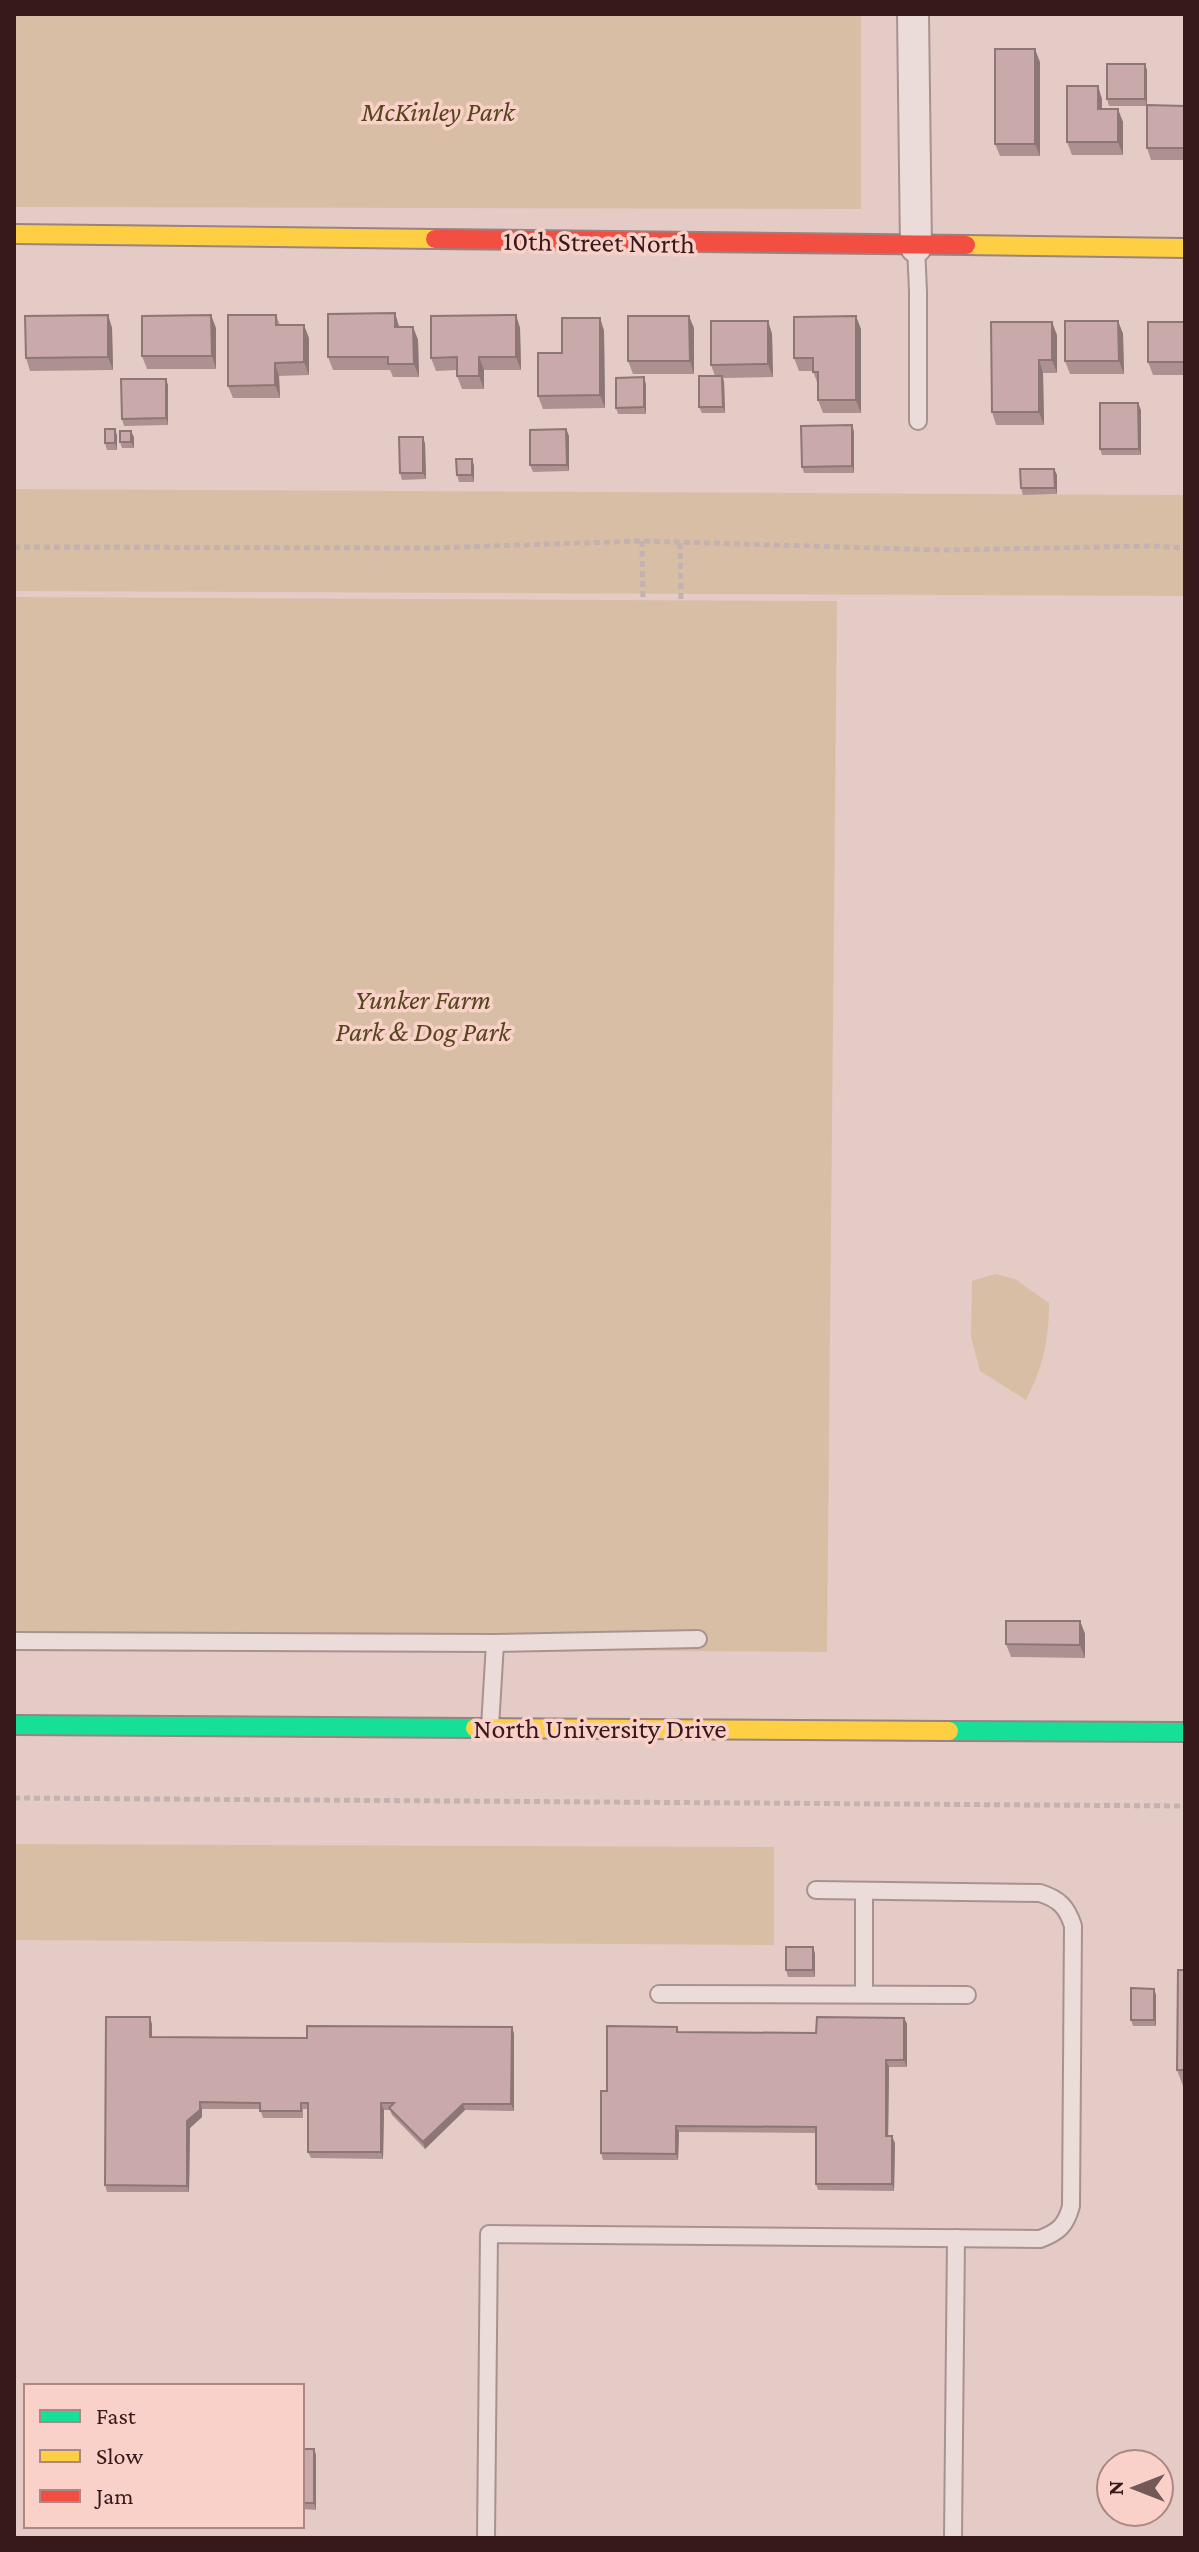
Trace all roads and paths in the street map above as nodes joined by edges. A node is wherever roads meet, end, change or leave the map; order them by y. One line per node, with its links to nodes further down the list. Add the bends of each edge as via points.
1 (913, 14): 3 (street)
2 (14, 234): 3 (street, 10th Street North)
3 (916, 247): 4 (street, 10th Street North); 5 (lane)
4 (1185, 248)
5 (918, 421)
6 (642, 541): 7 (path); 8 (path, via 432,548); 10 (path)
7 (680, 543): 9 (path, via 943,550); 11 (path)
8 (14, 547)
9 (1185, 548)
10 (643, 601)
11 (681, 601)
12 (698, 1639): 14 (lane)
13 (14, 1641): 14 (lane)
14 (495, 1643): 16 (lane)
15 (14, 1725): 16 (street, North University Drive)
16 (490, 1727): 17 (street, North University Drive)
17 (1185, 1732)
18 (14, 1798): 19 (path)
19 (1185, 1806)
20 (816, 1890): 21 (lane)
21 (864, 1892): 23 (lane); 25 (lane, via 1040,1893 1057,1898 1073,1926 1067,2222 1040,2239)
22 (659, 1994): 23 (lane)
23 (864, 1994): 24 (lane)
24 (967, 1995)
25 (956, 2238): 26 (lane, via 489,2234); 27 (lane)
26 (486, 2538)
27 (953, 2538)

